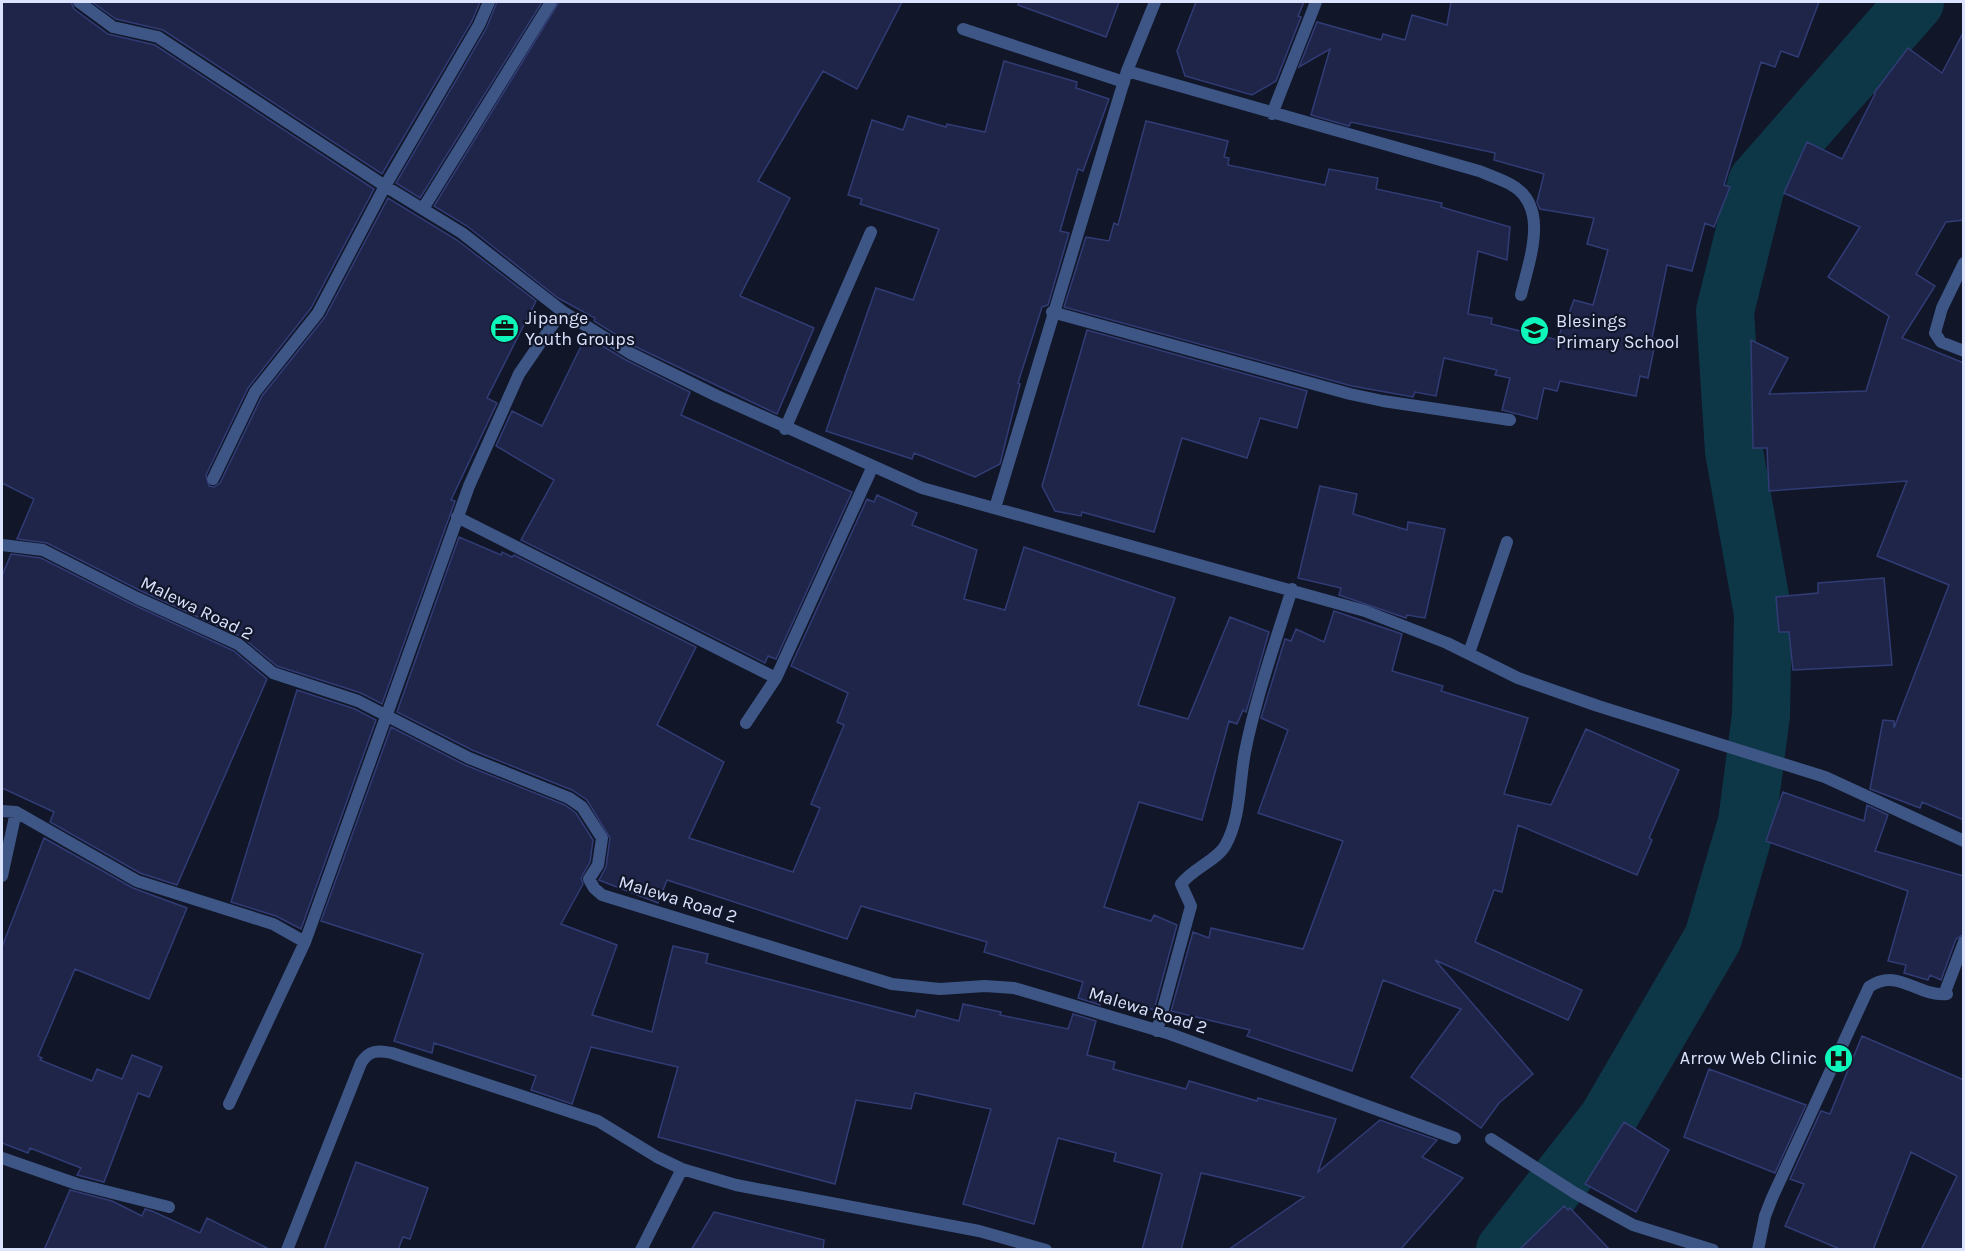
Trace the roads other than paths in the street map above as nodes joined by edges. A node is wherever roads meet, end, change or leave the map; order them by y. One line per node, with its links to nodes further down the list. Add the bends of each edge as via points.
1 (79, 2): 9 (street, via 113,27 158,37)
2 (489, 2): 9 (street)
3 (551, 2): 10 (street)
4 (1155, 2): 7 (street)
5 (1316, 2): 8 (street)
6 (963, 29): 7 (street)
7 (1125, 77): 8 (street); 15 (street)
8 (1272, 114): 13 (street, via 1479,171 1511,184 1528,200 1536,227)
9 (385, 186): 10 (street); 20 (street, via 318,313 255,392)
10 (424, 207): 14 (street)
11 (871, 232): 18 (street)
12 (1964, 263): 16 (street, via 1942,308 1935,333 1941,342)
13 (1521, 295)
14 (562, 311): 18 (street, via 630,353); 22 (street, via 519,374)
15 (1052, 312): 17 (street, via 1383,402); 21 (street)
16 (1964, 351)
17 (1510, 420)
18 (785, 429): 19 (street)
19 (872, 468): 21 (street, via 922,488); 27 (street)
20 (213, 479)
21 (994, 508): 25 (street)
22 (457, 517): 27 (street); 28 (street)
23 (1507, 542): 26 (street)
24 (2, 545): 28 (street, Malewa Road 2, via 43,550 238,644 273,673 358,701)
25 (1292, 589): 26 (street, via 1365,611); 36 (street, via 1258,699 1233,831 1224,849 1189,873 1181,884 1191,906)
26 (1468, 653): 32 (street, via 1518,678 1825,777)
27 (776, 678): 29 (street)
28 (388, 716): 34 (street); 36 (street, Malewa Road 2, via 469,758 569,798 582,807 602,838 598,865 589,879 602,895 892,984 940,989 1014,988)
29 (746, 723)
30 (2, 811): 31 (street)
31 (16, 812): 33 (street); 34 (street, via 137,881 273,924)
32 (1964, 841)
33 (2, 876)
34 (305, 942): 37 (street)
35 (1964, 942): 47 (street, via 1947,994 1937,995 1889,978 1869,987 1772,1197)
36 (1157, 1031): 38 (street, Malewa Road 2)
37 (229, 1104)
38 (1455, 1138)
39 (1491, 1139): 46 (street, via 1633,1225)
40 (2, 1158): 42 (street, via 77,1184)
41 (682, 1169): 43 (street, via 598,1121 392,1053 373,1052 361,1063); 44 (street); 45 (street, via 736,1185 979,1231)
42 (169, 1208)
43 (287, 1250)
44 (641, 1250)
45 (1046, 1250)
46 (1713, 1250)
47 (1758, 1250)

